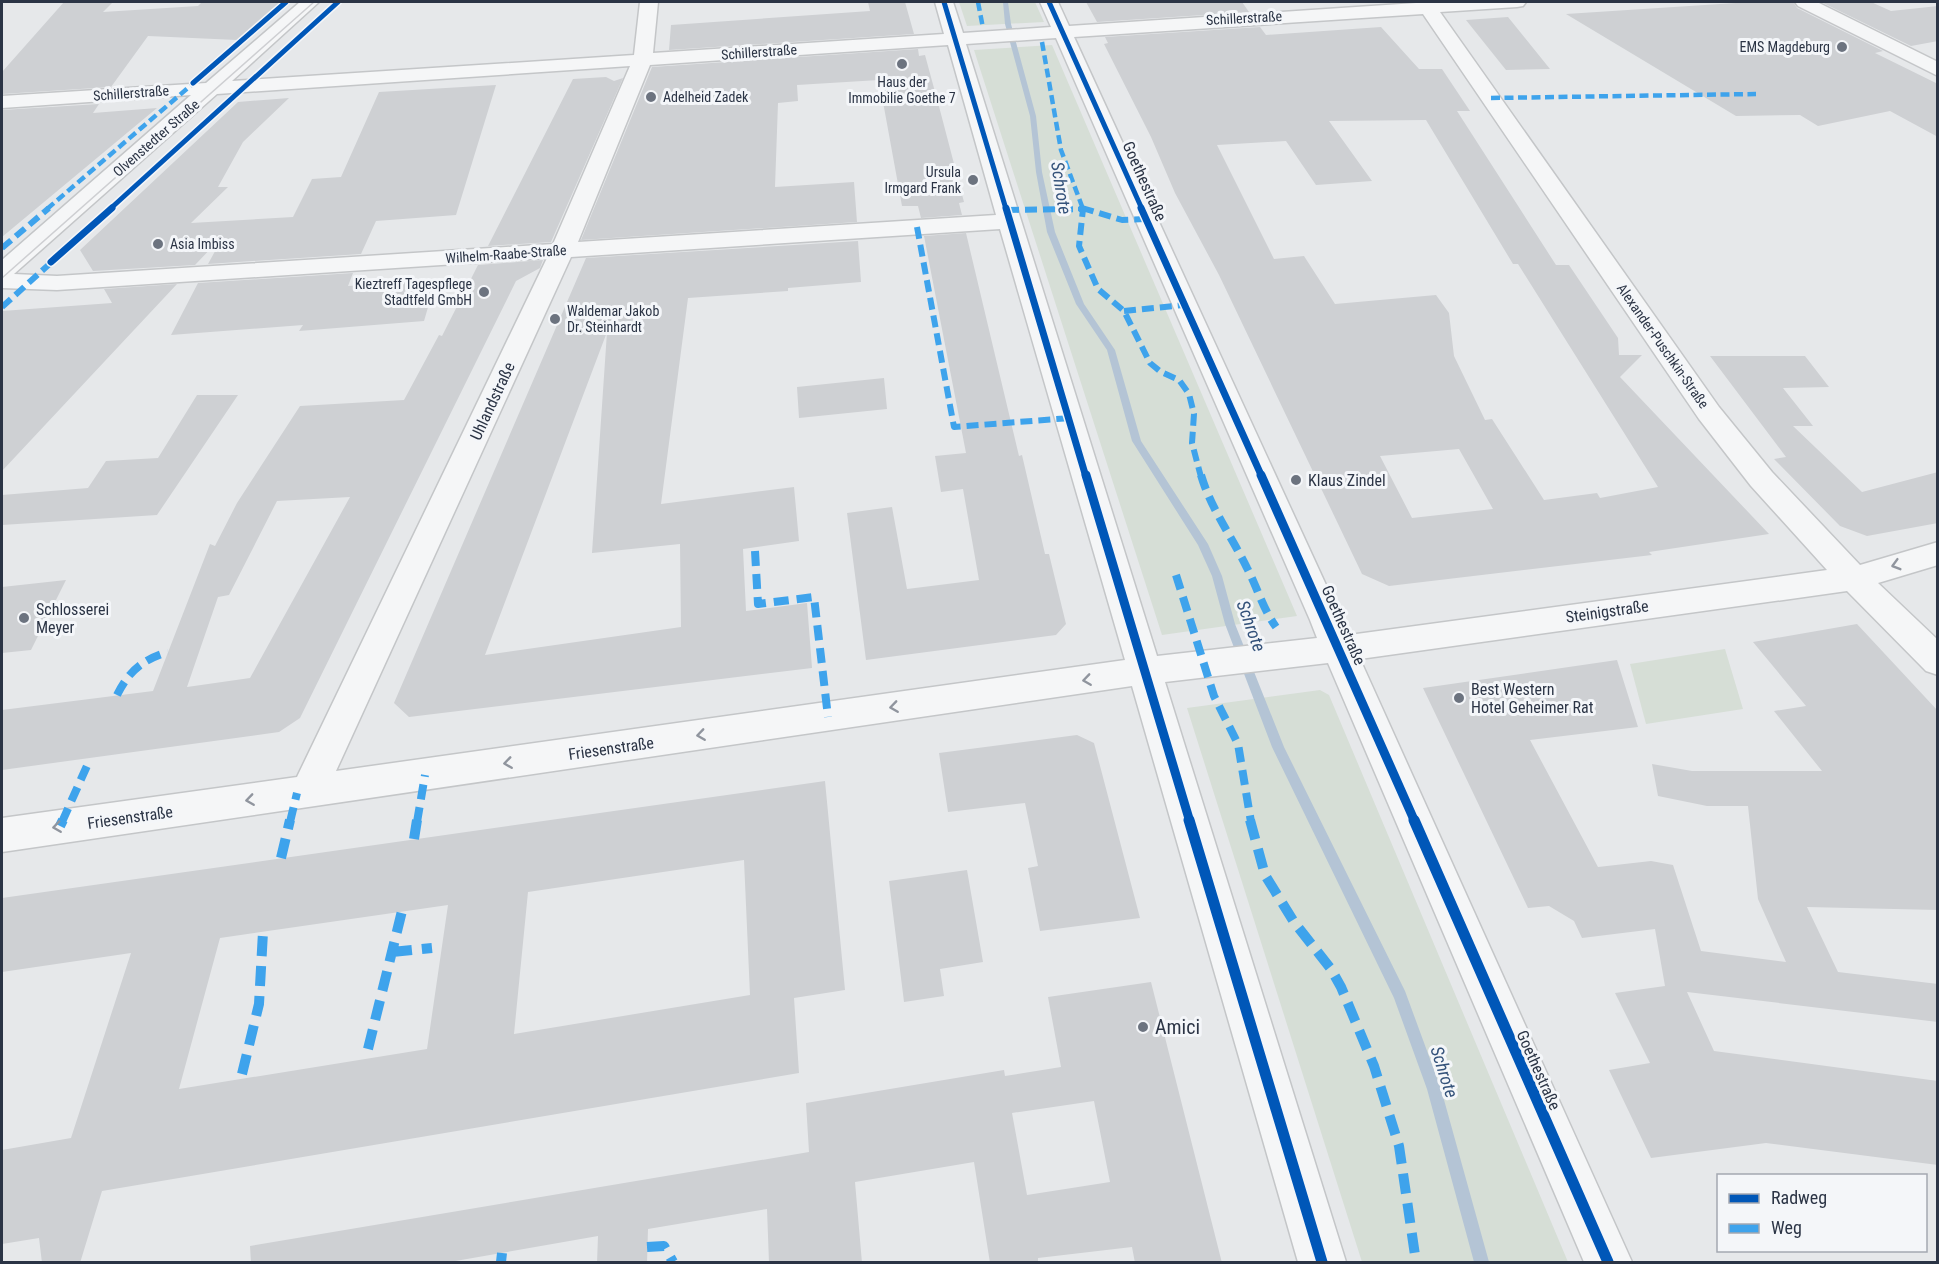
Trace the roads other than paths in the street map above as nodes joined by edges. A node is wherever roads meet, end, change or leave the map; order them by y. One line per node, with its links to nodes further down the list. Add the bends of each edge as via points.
1 (310, 2): 12 (street, Olvenstedter Straße)
2 (649, 2): 10 (street, Uhlandstraße)
3 (944, 2): 9 (street)
4 (1049, 2): 8 (street, Goethestraße)
5 (1517, 2): 7 (street, Schillerstraße)
6 (1804, 2): 11 (street)
7 (1426, 4): 8 (street, Schillerstraße); 19 (street, Alexander-Puschkin-Straße, via 1720,429 1761,480)
8 (1062, 31): 9 (street, Schillerstraße); 20 (street, Goethestraße)
9 (955, 39): 10 (street, Schillerstraße); 14 (street)
10 (643, 59): 12 (street, Schillerstraße); 15 (street, Uhlandstraße)
11 (1938, 70)
12 (214, 88): 13 (street, Schillerstraße); 16 (street, Olvenstedter Straße)
13 (2, 102)
14 (1011, 221): 15 (street, Wilhelm-Raabe-Straße); 23 (street)
15 (562, 251): 17 (street, Wilhelm-Raabe-Straße, via 57,283); 24 (street, Uhlandstraße)
16 (2, 273)
17 (2, 281)
18 (1938, 553): 19 (street, Steinigstraße, one-way to 19)
19 (1854, 578): 20 (street, Steinigstraße); 21 (street, Alexander-Puschkin-Straße)
20 (1339, 650): 22 (street, Steinigstraße); 27 (street, Goethestraße)
21 (1938, 662)
22 (1220, 663): 23 (street, Friesenstraße)
23 (1145, 671): 24 (street, Friesenstraße, one-way to 24); 26 (street)
24 (308, 792): 25 (street, Friesenstraße, one-way to 25)
25 (2, 835)
26 (1322, 1263)
27 (1608, 1263)

